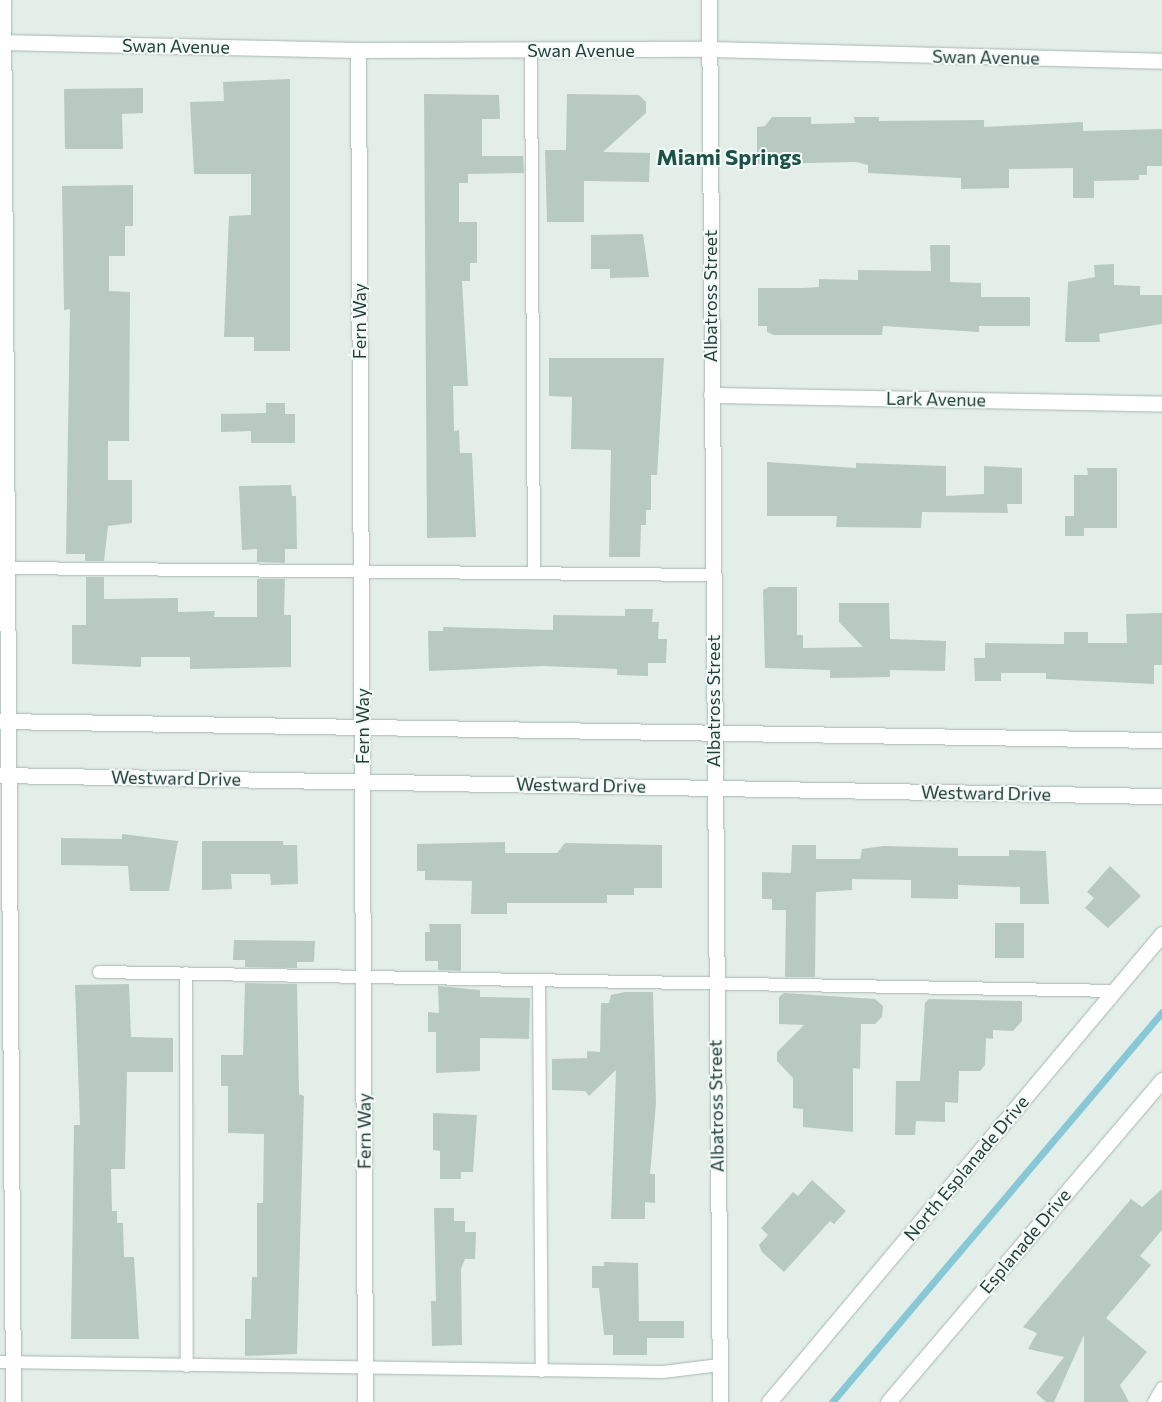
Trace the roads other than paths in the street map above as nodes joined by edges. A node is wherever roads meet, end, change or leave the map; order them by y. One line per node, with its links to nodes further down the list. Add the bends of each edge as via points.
1 (3, 0): 3 (street)
2 (709, 0): 4 (street, Albatross Street)
3 (2, 42): 5 (street, Swan Avenue); 10 (street)
4 (708, 49): 6 (street, Swan Avenue); 7 (street, Swan Avenue); 8 (street, Albatross Street)
5 (358, 50): 6 (street, Swan Avenue); 11 (street, Fern Way)
6 (532, 50): 12 (lane)
7 (1162, 61)
8 (711, 395): 9 (street, Lark Avenue); 13 (street, Albatross Street)
9 (1162, 404)
10 (7, 568): 11 (lane); 14 (street)
11 (361, 572): 12 (lane); 15 (street, Fern Way)
12 (534, 573): 13 (lane)
13 (712, 575): 16 (street, Albatross Street)
14 (4, 721): 15 (street); 18 (street)
15 (362, 726): 16 (street); 19 (street, Fern Way)
16 (712, 731): 17 (street); 20 (street, Albatross Street)
17 (1162, 740)
18 (3, 778): 19 (street, Westward Drive); 30 (street)
19 (362, 782): 20 (street, Westward Drive); 25 (street, Fern Way)
20 (714, 787): 21 (street, Westward Drive); 27 (street, Albatross Street)
21 (1162, 796)
22 (1162, 934): 28 (street, North Esplanade Drive)
23 (99, 972): 24 (lane)
24 (186, 974): 25 (lane); 32 (lane)
25 (363, 977): 26 (lane); 33 (street, Fern Way)
26 (539, 980): 27 (lane); 34 (lane)
27 (714, 984): 28 (lane); 31 (street, Albatross Street)
28 (1114, 991): 39 (street, North Esplanade Drive)
29 (1162, 1080): 40 (street, Esplanade Drive)
30 (6, 1363): 32 (lane); 36 (street)
31 (720, 1365): 34 (lane, via 663,1372); 38 (street, Albatross Street)
32 (186, 1366): 33 (lane)
33 (365, 1368): 34 (lane); 37 (street, Fern Way)
34 (542, 1370)
35 (1162, 1388): 41 (lane)
36 (13, 1402)
37 (365, 1402)
38 (720, 1402)
39 (769, 1402)
40 (888, 1402)
41 (1154, 1402)

